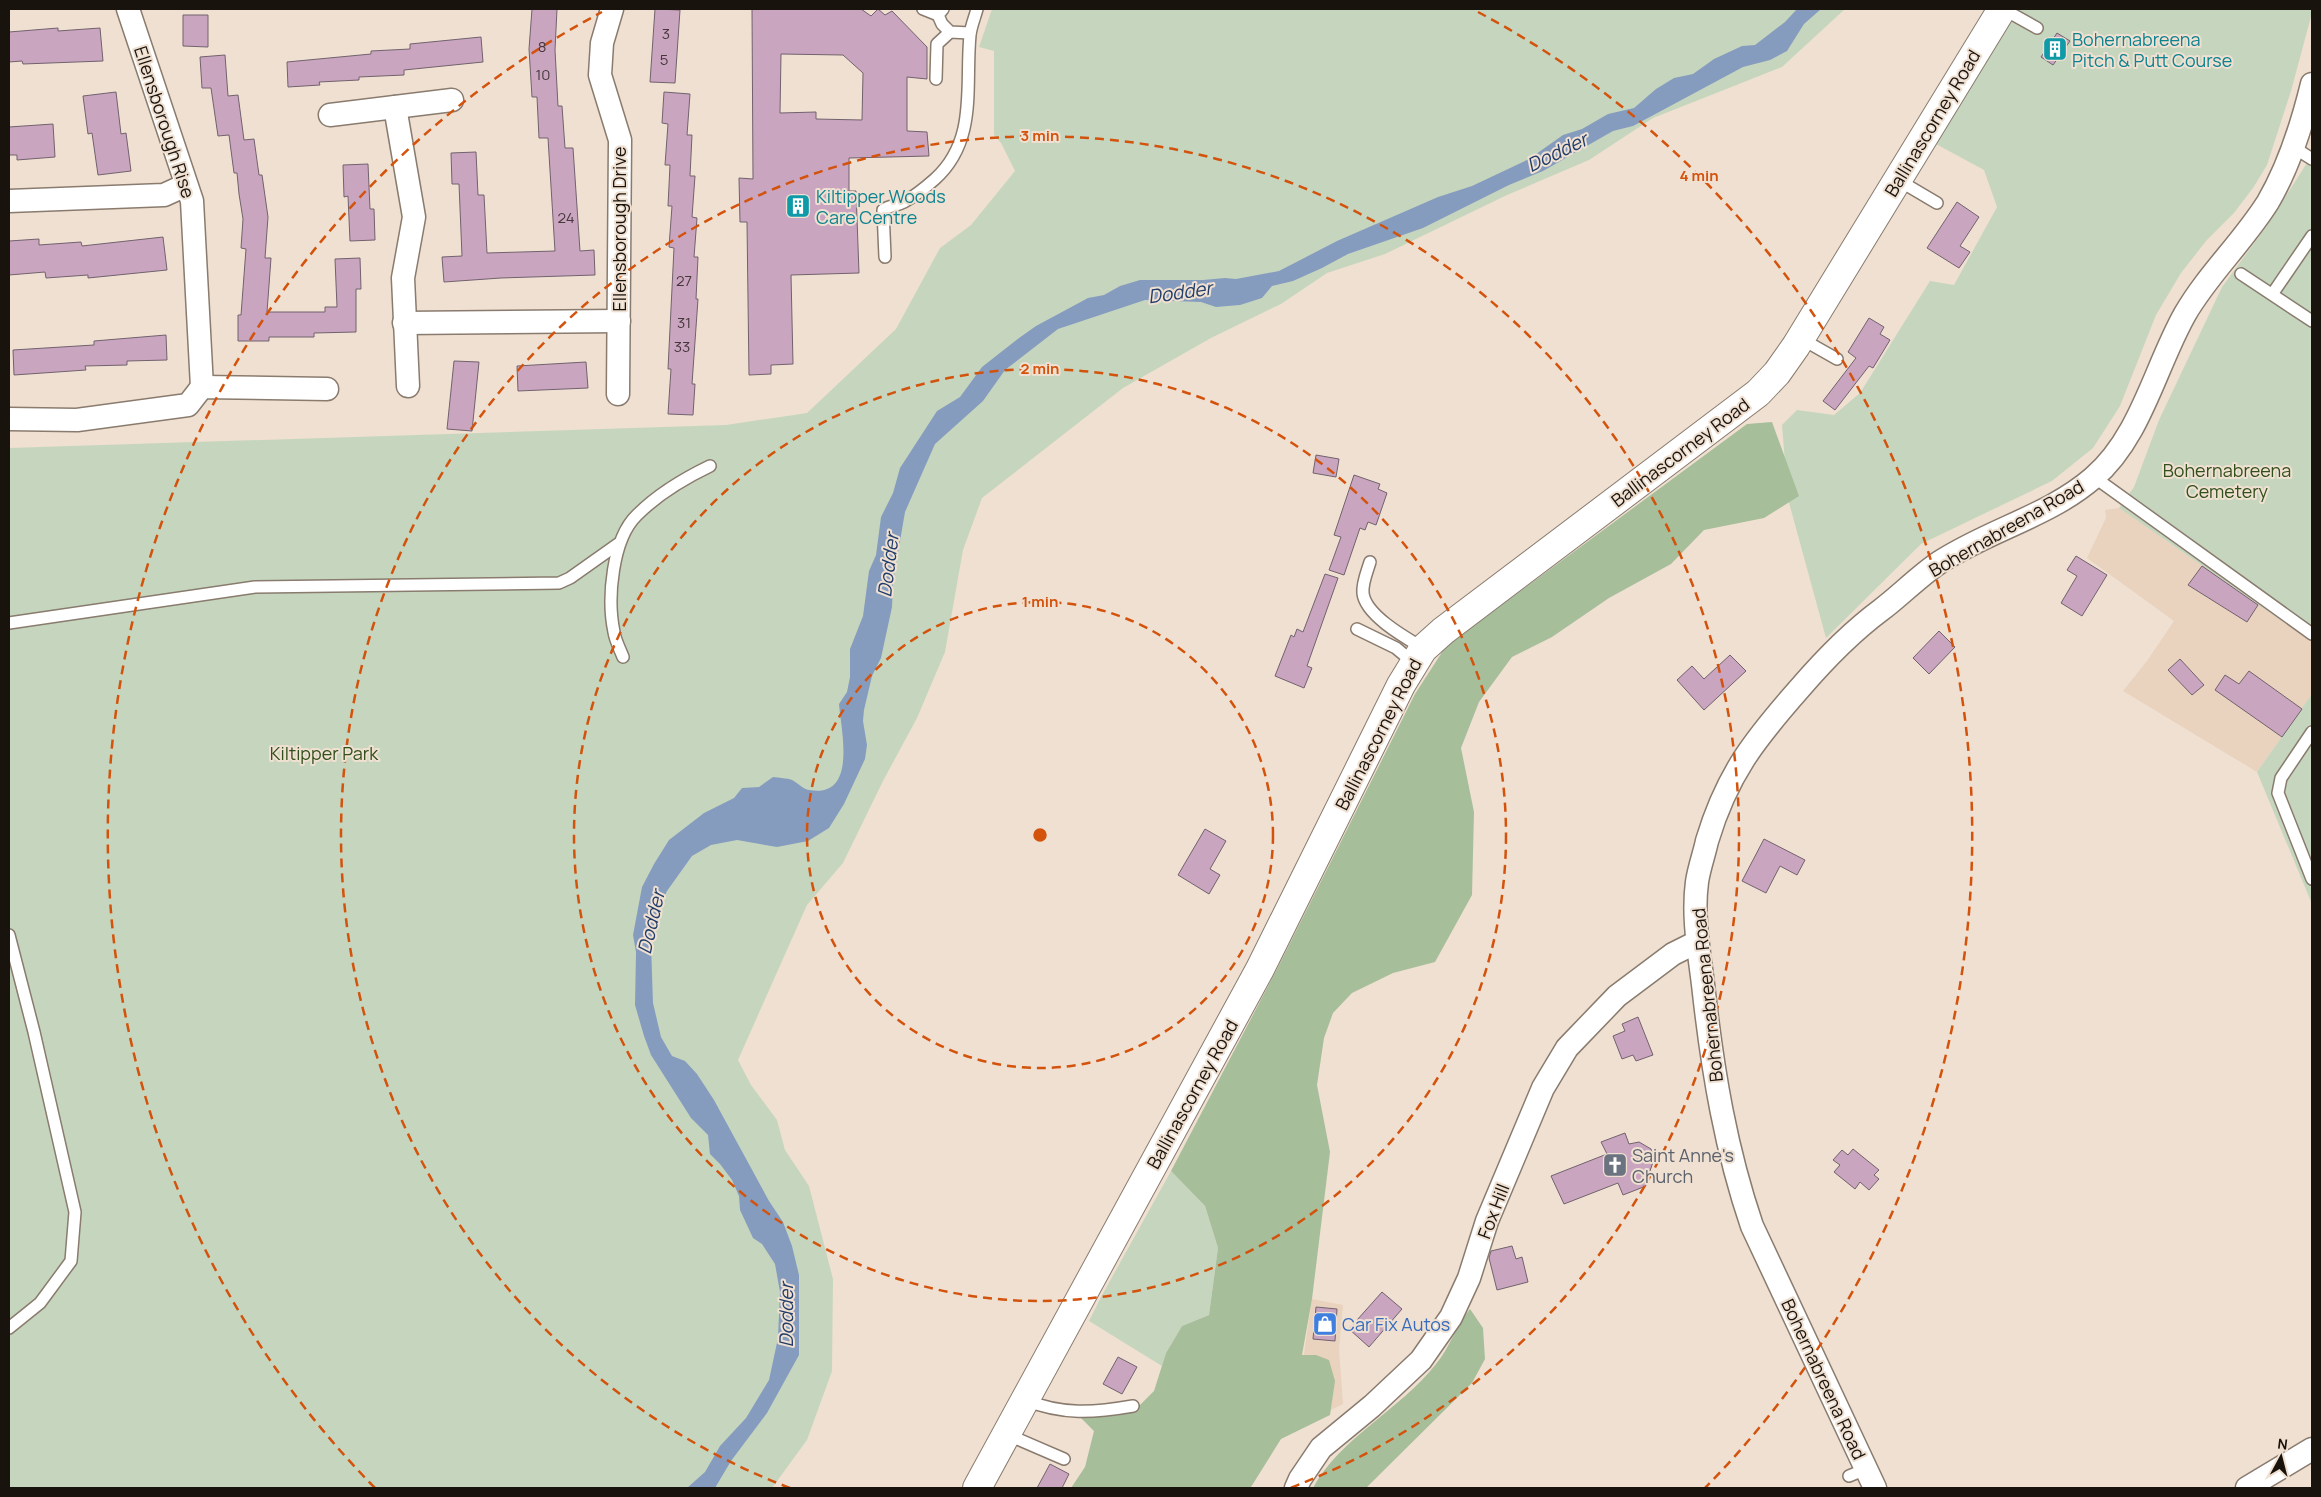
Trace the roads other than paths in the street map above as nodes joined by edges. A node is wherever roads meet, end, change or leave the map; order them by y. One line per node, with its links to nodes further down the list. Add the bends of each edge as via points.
1 (128, 9): 18 (street, Ellensborough Rise)
2 (612, 9): 26 (street, Ellensborough Drive, via 602,43 600,75 620,140)
3 (923, 9): 6 (lane)
4 (977, 9): 9 (lane)
5 (2002, 9): 7 (lane); 17 (main road, Ballinascorney Road)
6 (940, 12): 8 (lane, via 942,24)
7 (2037, 28)
8 (950, 32): 9 (lane); 10 (lane, via 937,44)
9 (970, 33): 22 (lane, via 967,120 961,141 936,178 903,203 883,210)
10 (936, 79)
11 (2312, 84): 15 (street, Bohernabreena Road)
12 (452, 100): 13 (street)
13 (395, 108): 14 (street); 27 (street, via 414,217 402,278)
14 (330, 115)
15 (2293, 147): 16 (lane); 36 (street, Bohernabreena Road, via 2267,202 2206,281 2184,316 2130,430 2114,456)
16 (2312, 159)
17 (1898, 180): 20 (lane); 28 (main road, Ballinascorney Road)
18 (186, 185): 19 (street, via 164,195); 31 (street, Ellensborough Rise, via 192,201)
19 (9, 201)
20 (1937, 203)
21 (2312, 236): 24 (lane)
22 (886, 258)
23 (2241, 274): 24 (lane)
24 (2273, 293): 25 (lane)
25 (2312, 321)
26 (619, 322): 27 (street); 33 (street, Ellensborough Drive)
27 (404, 324): 30 (street)
28 (1800, 338): 29 (lane); 42 (main road, Ballinascorney Road, via 1758,393 1443,631)
29 (1837, 359)
30 (408, 386)
31 (202, 387): 32 (street); 34 (street, via 188,405 77,420)
32 (327, 388)
33 (618, 394)
34 (9, 419)
35 (710, 466): 37 (lane, via 684,478 636,515)
36 (2094, 477): 41 (lane); 47 (street, Bohernabreena Road, via 2068,496 1974,542 1910,585 1862,623 1830,654 1767,725 1727,784 1714,819 1697,881)
37 (618, 544): 39 (lane, via 559,583 255,587); 43 (lane, via 612,576 614,632)
38 (1370, 562): 42 (lane, via 1363,595 1371,611)
39 (9, 623)
40 (1357, 629): 42 (lane)
41 (2312, 634)
42 (1419, 656): 49 (main road, Ballinascorney Road, via 1401,685 1260,969)
43 (623, 657)
44 (2312, 732): 45 (lane, via 2281,778 2278,793)
45 (2312, 879)
46 (9, 935): 48 (lane, via 74,1212 71,1261 40,1303)
47 (1697, 942): 54 (street, Bohernabreena Road, via 1722,1120 1740,1190 1763,1260); 56 (street, Fox Hill, via 1673,954 1617,996 1568,1048 1543,1088 1451,1317 1421,1360 1321,1448)
48 (9, 1328)
49 (1025, 1400): 50 (lane, via 1061,1411 1106,1411); 51 (main road, Ballinascorney Road)
50 (1133, 1406)
51 (1006, 1434): 53 (lane); 55 (main road, Ballinascorney Road)
52 (2312, 1450): 57 (street)
53 (1064, 1459)
54 (1863, 1478)
55 (977, 1488)
56 (1296, 1488)
57 (2247, 1488)

